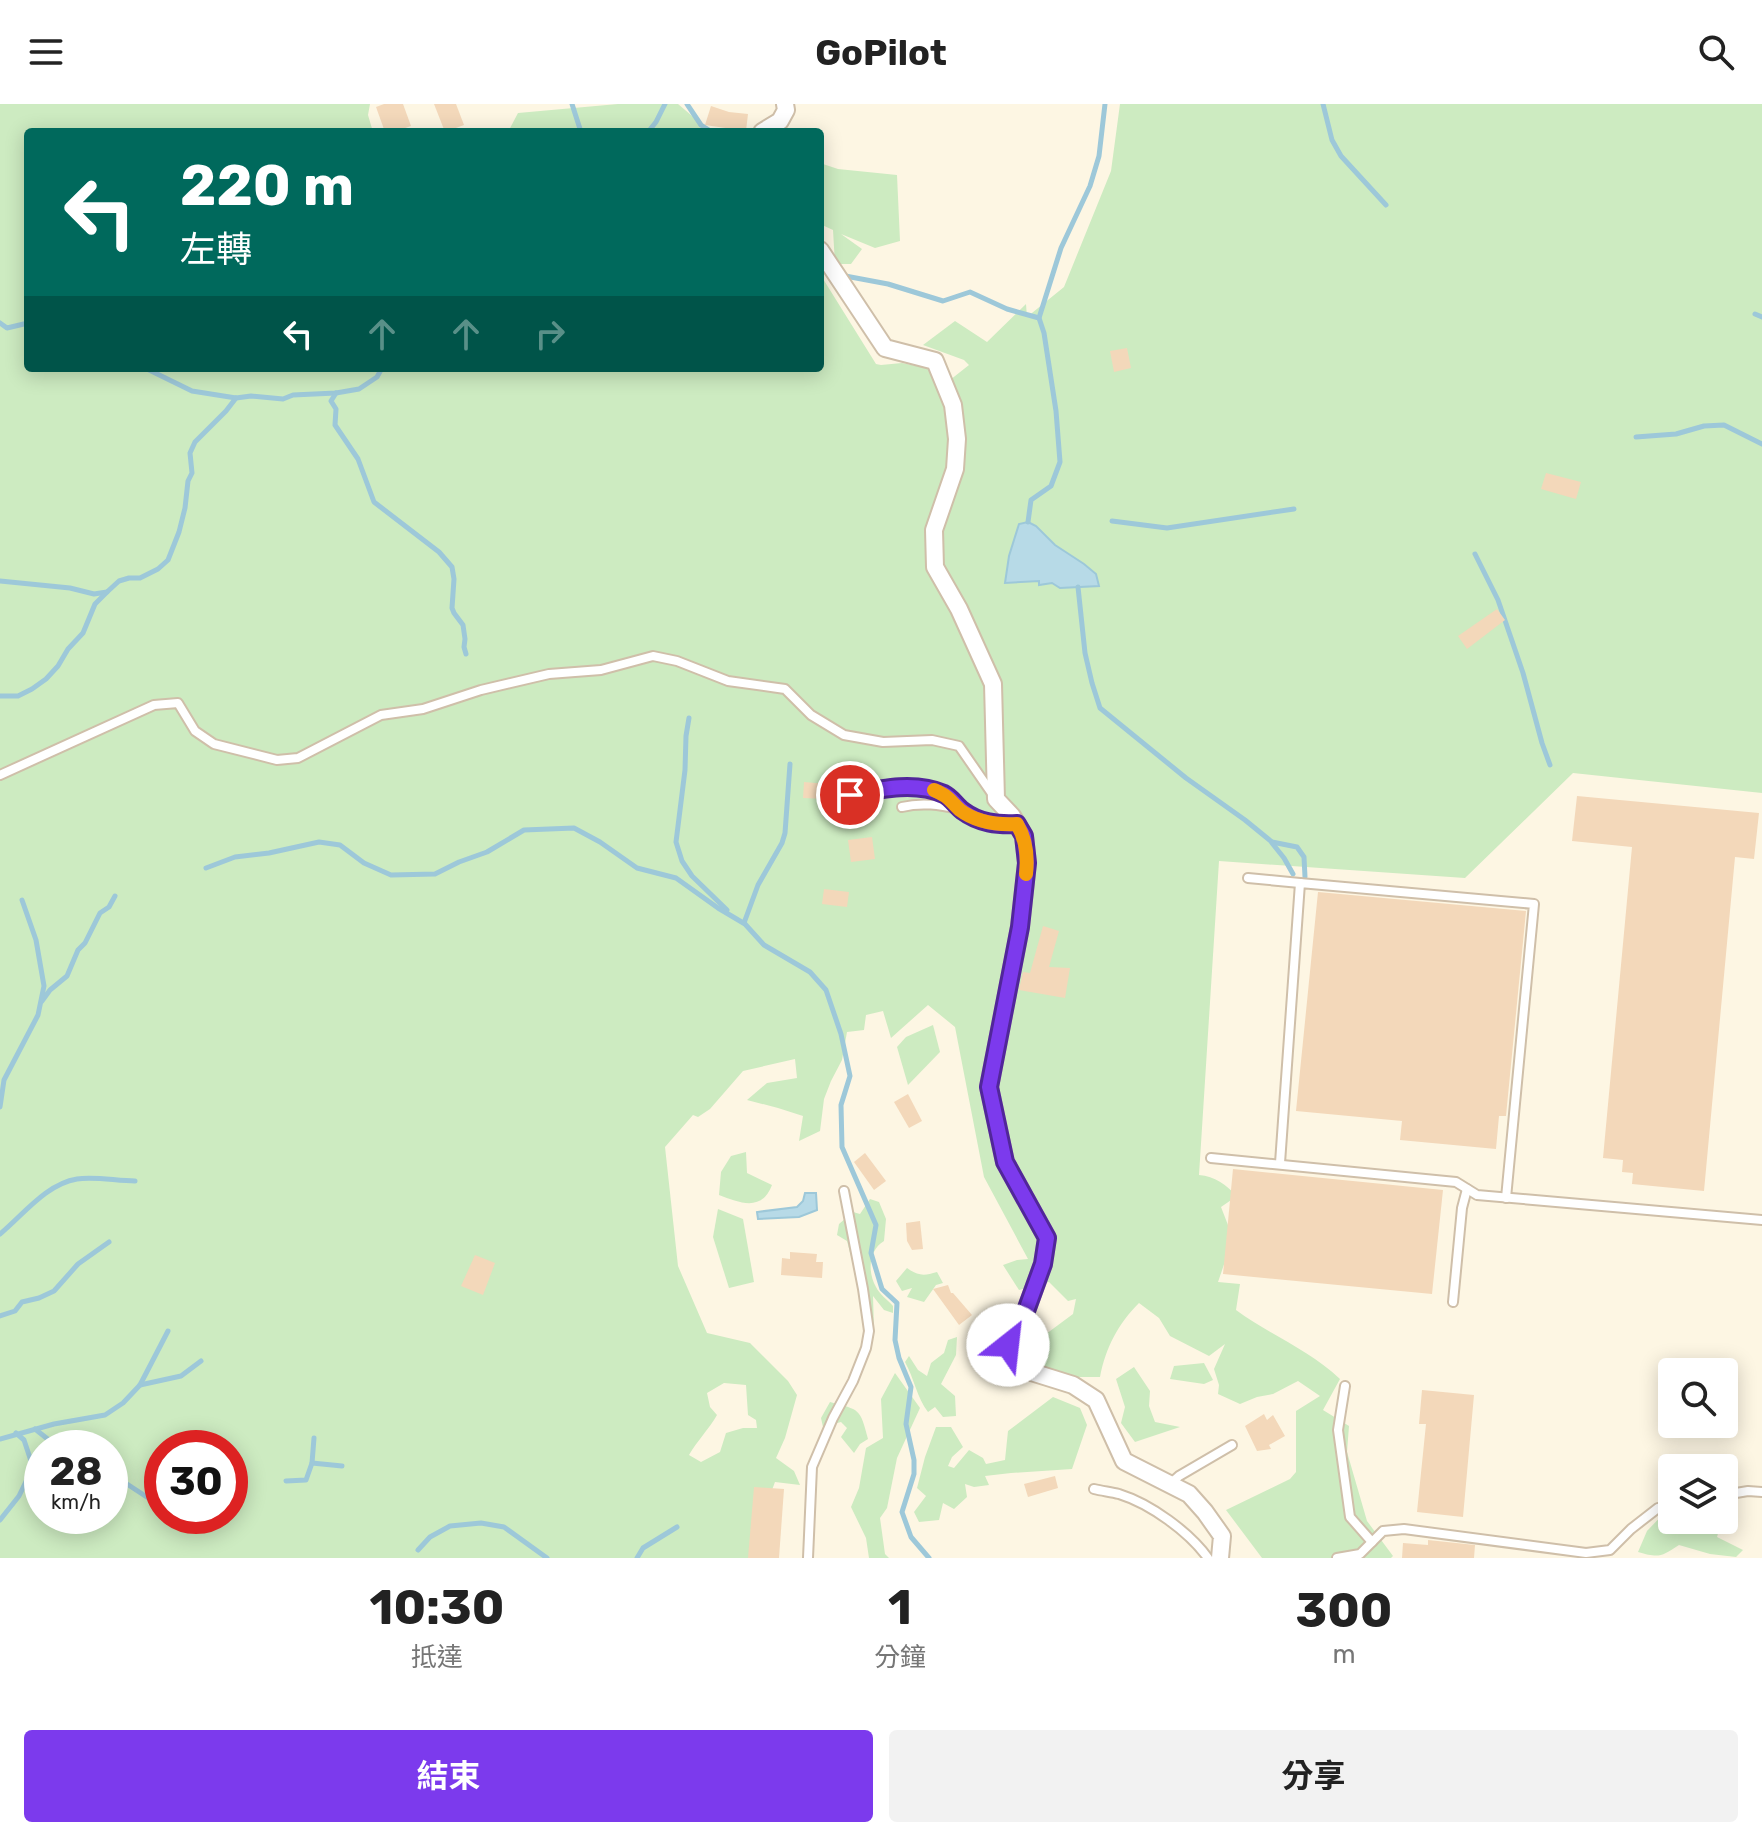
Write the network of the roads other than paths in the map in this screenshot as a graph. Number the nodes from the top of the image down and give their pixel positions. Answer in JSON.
{"nodes":[{"id":1,"x":785,"y":104,"type":"edge"},
{"id":2,"x":769,"y":128,"type":"edge"},
{"id":3,"x":824,"y":256,"type":"edge"},
{"id":4,"x":0,"y":775,"type":"edge"},
{"id":5,"x":834,"y":797,"type":"dead end"},
{"id":6,"x":996,"y":799,"type":"junction"},
{"id":7,"x":902,"y":807,"type":"dead end"},
{"id":8,"x":960,"y":810,"type":"junction"},
{"id":9,"x":1017,"y":824,"type":"junction"},
{"id":10,"x":1248,"y":878,"type":"dead end"},
{"id":11,"x":1300,"y":883,"type":"junction"},
{"id":12,"x":1211,"y":1158,"type":"dead end"},
{"id":13,"x":1280,"y":1163,"type":"junction"},
{"id":14,"x":1467,"y":1189,"type":"junction"},
{"id":15,"x":844,"y":1191,"type":"dead end"},
{"id":16,"x":1506,"y":1198,"type":"junction"},
{"id":17,"x":1762,"y":1220,"type":"edge"},
{"id":18,"x":1453,"y":1302,"type":"dead end"},
{"id":19,"x":1345,"y":1386,"type":"dead end"},
{"id":20,"x":1232,"y":1445,"type":"dead end"},
{"id":21,"x":1170,"y":1484,"type":"junction"},
{"id":22,"x":1094,"y":1489,"type":"dead end"},
{"id":23,"x":1762,"y":1492,"type":"edge"},
{"id":24,"x":1738,"y":1493,"type":"edge"},
{"id":25,"x":1658,"y":1508,"type":"edge"},
{"id":26,"x":1372,"y":1542,"type":"junction"},
{"id":27,"x":808,"y":1558,"type":"edge"},
{"id":28,"x":1208,"y":1558,"type":"edge"},
{"id":29,"x":1220,"y":1558,"type":"edge"},
{"id":30,"x":1337,"y":1558,"type":"edge"}],
"edges":[{"from":1,"to":2,"type":"street"},
{"from":3,"to":6,"type":"street"},
{"from":4,"to":6,"type":"lane"},
{"from":5,"to":8,"type":"lane"},
{"from":6,"to":9,"type":"street"},
{"from":7,"to":8,"type":"lane"},
{"from":8,"to":9,"type":"lane"},
{"from":9,"to":21,"type":"street"},
{"from":10,"to":11,"type":"lane"},
{"from":11,"to":13,"type":"lane"},
{"from":11,"to":16,"type":"lane"},
{"from":12,"to":13,"type":"lane"},
{"from":13,"to":14,"type":"lane"},
{"from":14,"to":16,"type":"lane"},
{"from":14,"to":18,"type":"lane"},
{"from":15,"to":27,"type":"lane"},
{"from":16,"to":17,"type":"lane"},
{"from":19,"to":26,"type":"lane"},
{"from":20,"to":21,"type":"lane"},
{"from":21,"to":29,"type":"street"},
{"from":22,"to":28,"type":"lane"},
{"from":23,"to":24,"type":"lane"},
{"from":25,"to":26,"type":"lane"},
{"from":26,"to":30,"type":"lane"}]}
